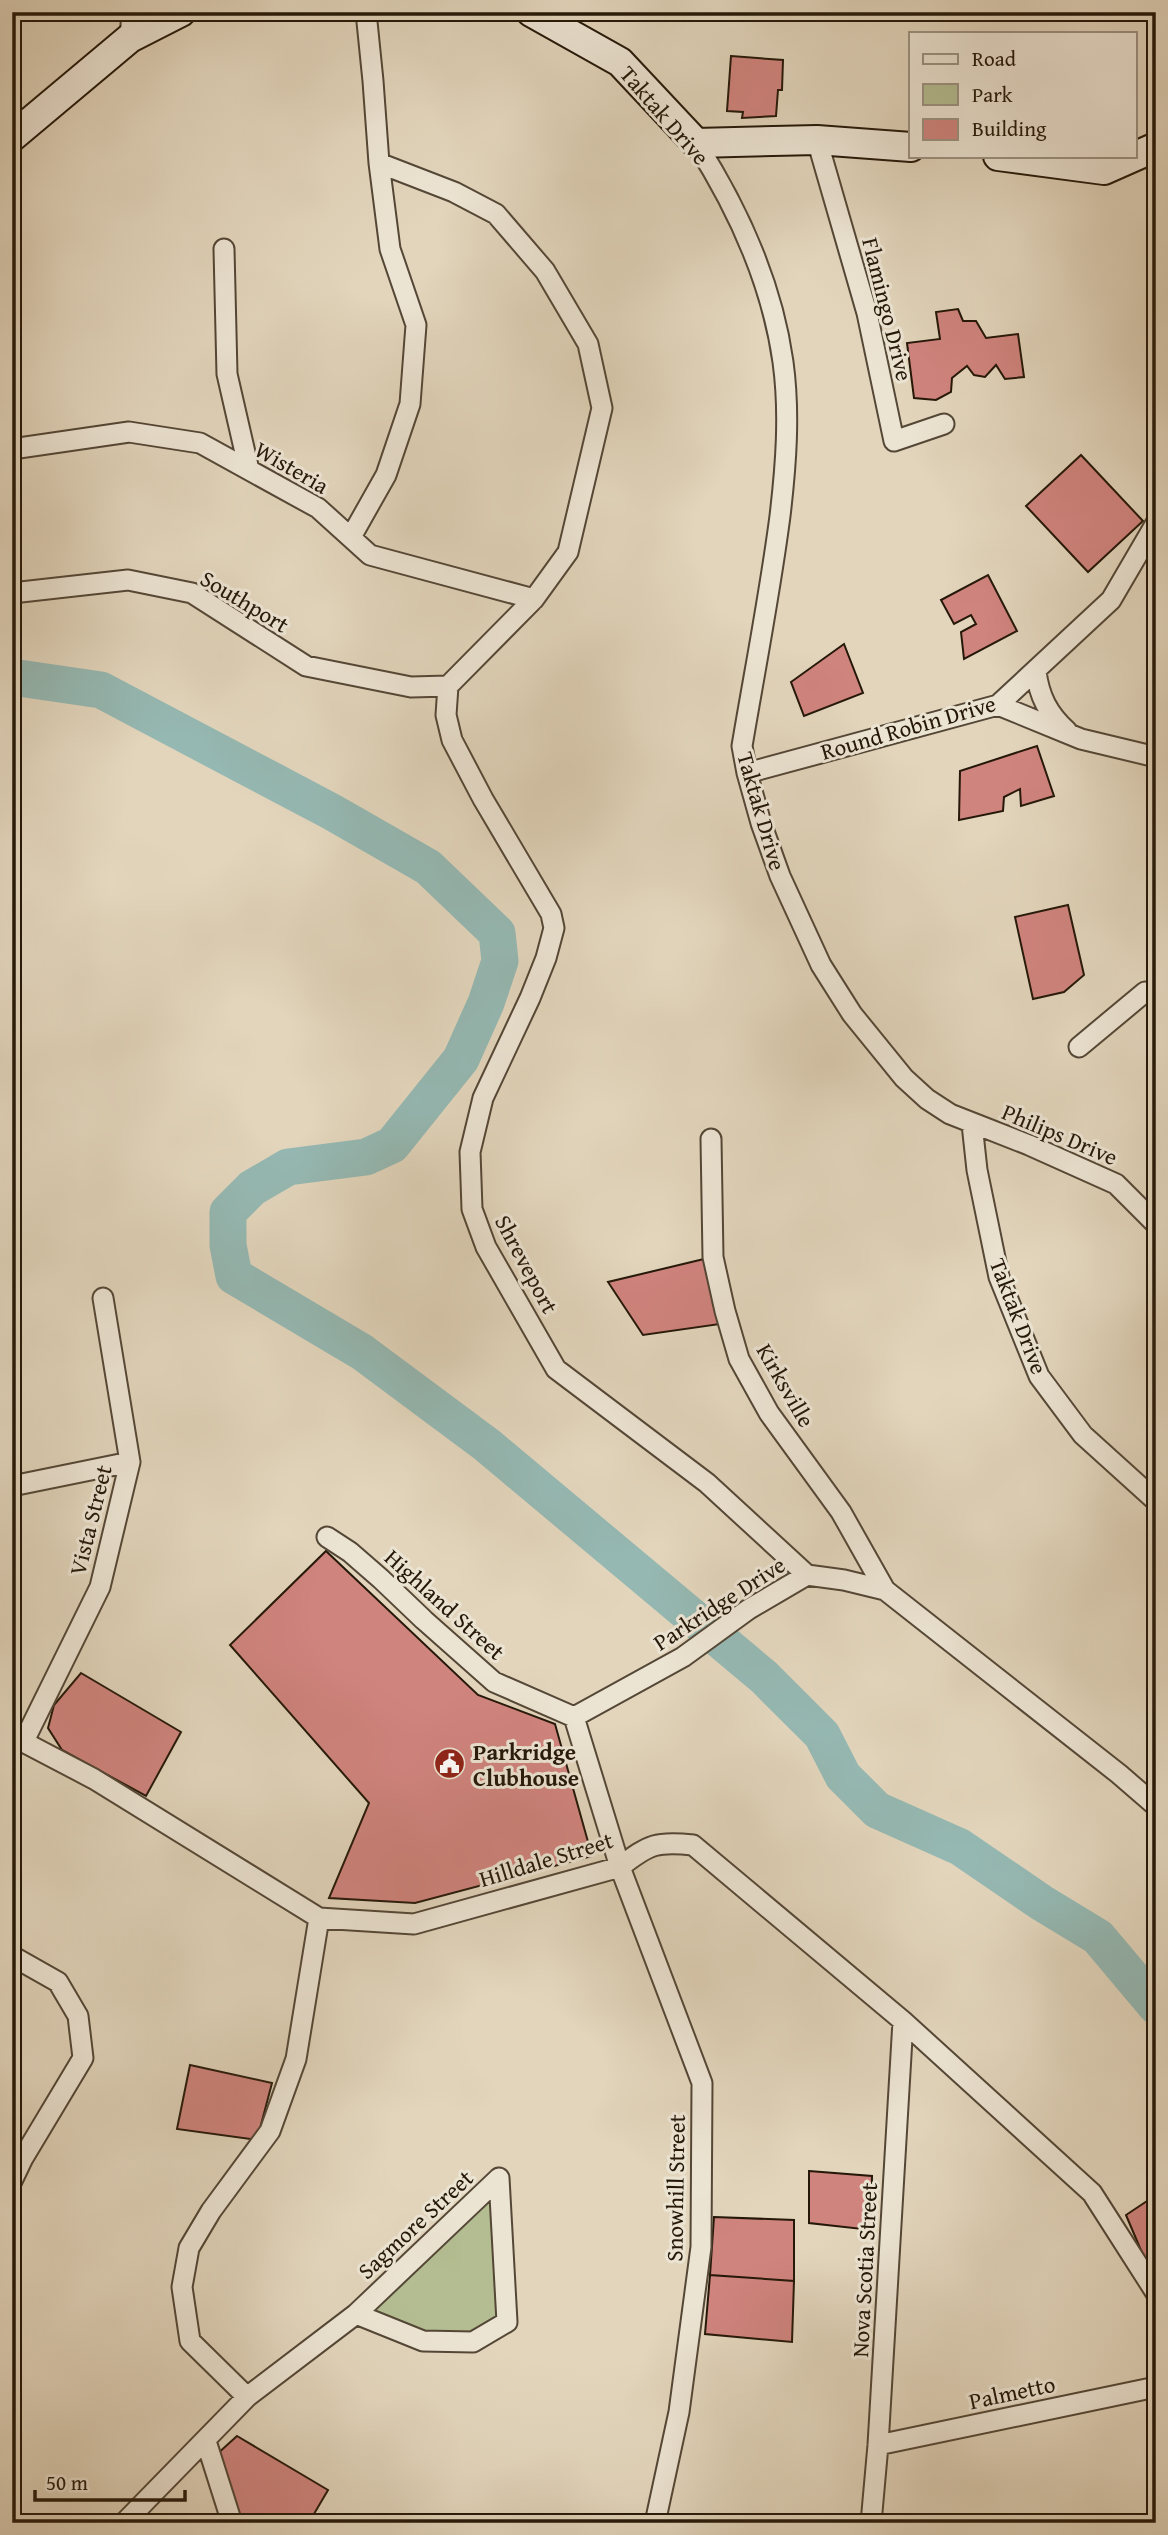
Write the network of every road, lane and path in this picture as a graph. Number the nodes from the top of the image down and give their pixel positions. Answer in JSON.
{"nodes":[{"id":1,"x":181,"y":12,"type":"edge"},
{"id":2,"x":366,"y":12,"type":"edge"},
{"id":3,"x":531,"y":12,"type":"edge"},
{"id":4,"x":131,"y":25,"type":"edge"},
{"id":5,"x":12,"y":137,"type":"edge"},
{"id":6,"x":817,"y":140,"type":"junction"},
{"id":7,"x":696,"y":143,"type":"junction"},
{"id":8,"x":909,"y":147,"type":"edge"},
{"id":9,"x":1156,"y":147,"type":"edge"},
{"id":10,"x":1136,"y":156,"type":"edge"},
{"id":11,"x":1013,"y":158,"type":"edge"},
{"id":12,"x":1131,"y":158,"type":"edge"},
{"id":13,"x":379,"y":163,"type":"junction"},
{"id":14,"x":224,"y":249,"type":"dead end"},
{"id":15,"x":944,"y":424,"type":"dead end"},
{"id":16,"x":12,"y":449,"type":"edge"},
{"id":17,"x":249,"y":470,"type":"junction"},
{"id":18,"x":1156,"y":523,"type":"edge"},
{"id":19,"x":351,"y":537,"type":"junction"},
{"id":20,"x":12,"y":593,"type":"edge"},
{"id":21,"x":534,"y":599,"type":"junction"},
{"id":22,"x":1036,"y":671,"type":"junction"},
{"id":23,"x":448,"y":686,"type":"junction"},
{"id":24,"x":998,"y":705,"type":"junction"},
{"id":25,"x":1070,"y":734,"type":"junction"},
{"id":26,"x":1156,"y":757,"type":"edge"},
{"id":27,"x":747,"y":773,"type":"junction"},
{"id":28,"x":1156,"y":995,"type":"edge"},
{"id":29,"x":1079,"y":1047,"type":"dead end"},
{"id":30,"x":972,"y":1124,"type":"junction"},
{"id":31,"x":711,"y":1139,"type":"dead end"},
{"id":32,"x":1156,"y":1224,"type":"edge"},
{"id":33,"x":103,"y":1298,"type":"dead end"},
{"id":34,"x":130,"y":1462,"type":"junction"},
{"id":35,"x":12,"y":1486,"type":"edge"},
{"id":36,"x":1156,"y":1501,"type":"edge"},
{"id":37,"x":327,"y":1537,"type":"dead end"},
{"id":38,"x":807,"y":1575,"type":"junction"},
{"id":39,"x":884,"y":1590,"type":"junction"},
{"id":40,"x":574,"y":1717,"type":"junction"},
{"id":41,"x":18,"y":1738,"type":"edge"},
{"id":42,"x":1156,"y":1806,"type":"edge"},
{"id":43,"x":620,"y":1867,"type":"junction"},
{"id":44,"x":319,"y":1918,"type":"junction"},
{"id":45,"x":12,"y":1956,"type":"edge"},
{"id":46,"x":903,"y":2021,"type":"junction"},
{"id":47,"x":18,"y":2155,"type":"edge"},
{"id":48,"x":12,"y":2181,"type":"edge"},
{"id":49,"x":1156,"y":2293,"type":"edge"},
{"id":50,"x":356,"y":2314,"type":"junction"},
{"id":51,"x":1156,"y":2387,"type":"edge"},
{"id":52,"x":247,"y":2397,"type":"junction"},
{"id":53,"x":206,"y":2441,"type":"junction"},
{"id":54,"x":878,"y":2445,"type":"junction"},
{"id":55,"x":124,"y":2523,"type":"edge"},
{"id":56,"x":232,"y":2523,"type":"edge"},
{"id":57,"x":655,"y":2523,"type":"edge"},
{"id":58,"x":871,"y":2523,"type":"edge"}],
"edges":[{"from":1,"to":4,"type":"street"},
{"from":2,"to":13,"type":"street"},
{"from":3,"to":7,"type":"street","name":"Taktak Drive"},
{"from":4,"to":5,"type":"street"},
{"from":6,"to":7,"type":"street"},
{"from":6,"to":8,"type":"street"},
{"from":6,"to":15,"type":"street","name":"Flamingo Drive"},
{"from":7,"to":27,"type":"street","name":"Taktak Drive"},
{"from":9,"to":10,"type":"street"},
{"from":11,"to":12,"type":"street"},
{"from":13,"to":19,"type":"street"},
{"from":13,"to":21,"type":"street"},
{"from":14,"to":17,"type":"street"},
{"from":16,"to":17,"type":"street","name":"Wisteria"},
{"from":17,"to":19,"type":"street","name":"Wisteria"},
{"from":18,"to":22,"type":"street","name":"Round Robin Drive"},
{"from":19,"to":21,"type":"street","name":"Wisteria"},
{"from":20,"to":23,"type":"street","name":"Southport"},
{"from":21,"to":23,"type":"street"},
{"from":22,"to":24,"type":"street","name":"Round Robin Drive"},
{"from":22,"to":25,"type":"street"},
{"from":23,"to":38,"type":"street","name":"Shreveport"},
{"from":24,"to":25,"type":"street"},
{"from":24,"to":27,"type":"street","name":"Round Robin Drive"},
{"from":25,"to":26,"type":"street"},
{"from":27,"to":30,"type":"street","name":"Taktak Drive"},
{"from":28,"to":29,"type":"street"},
{"from":30,"to":32,"type":"street","name":"Philips Drive"},
{"from":30,"to":36,"type":"street","name":"Taktak Drive"},
{"from":31,"to":39,"type":"street","name":"Kirksville"},
{"from":33,"to":34,"type":"street","name":"Vista Street"},
{"from":34,"to":35,"type":"street"},
{"from":34,"to":41,"type":"street","name":"Vista Street"},
{"from":37,"to":40,"type":"street","name":"Highland Street"},
{"from":38,"to":39,"type":"street","name":"Parkridge Drive"},
{"from":38,"to":40,"type":"street","name":"Parkridge Drive"},
{"from":39,"to":42,"type":"street","name":"Parkridge Drive"},
{"from":40,"to":43,"type":"street"},
{"from":41,"to":44,"type":"street","name":"Hilldale Street"},
{"from":43,"to":44,"type":"street","name":"Hilldale Street"},
{"from":43,"to":46,"type":"street","name":"Hilldale Street"},
{"from":43,"to":57,"type":"street","name":"Snowhill Street"},
{"from":44,"to":52,"type":"street"},
{"from":45,"to":47,"type":"street"},
{"from":46,"to":49,"type":"street","name":"Hilldale Street"},
{"from":46,"to":54,"type":"street","name":"Nova Scotia Street"},
{"from":47,"to":48,"type":"street"},
{"from":50,"to":50,"type":"street","name":"Sagmore Street"},
{"from":50,"to":52,"type":"street","name":"Sagmore Street"},
{"from":51,"to":54,"type":"street","name":"Palmetto"},
{"from":52,"to":53,"type":"street","name":"Sagmore Street"},
{"from":53,"to":55,"type":"street","name":"Sagmore Street"},
{"from":53,"to":56,"type":"street"},
{"from":54,"to":58,"type":"street","name":"Nova Scotia Street"}]}
